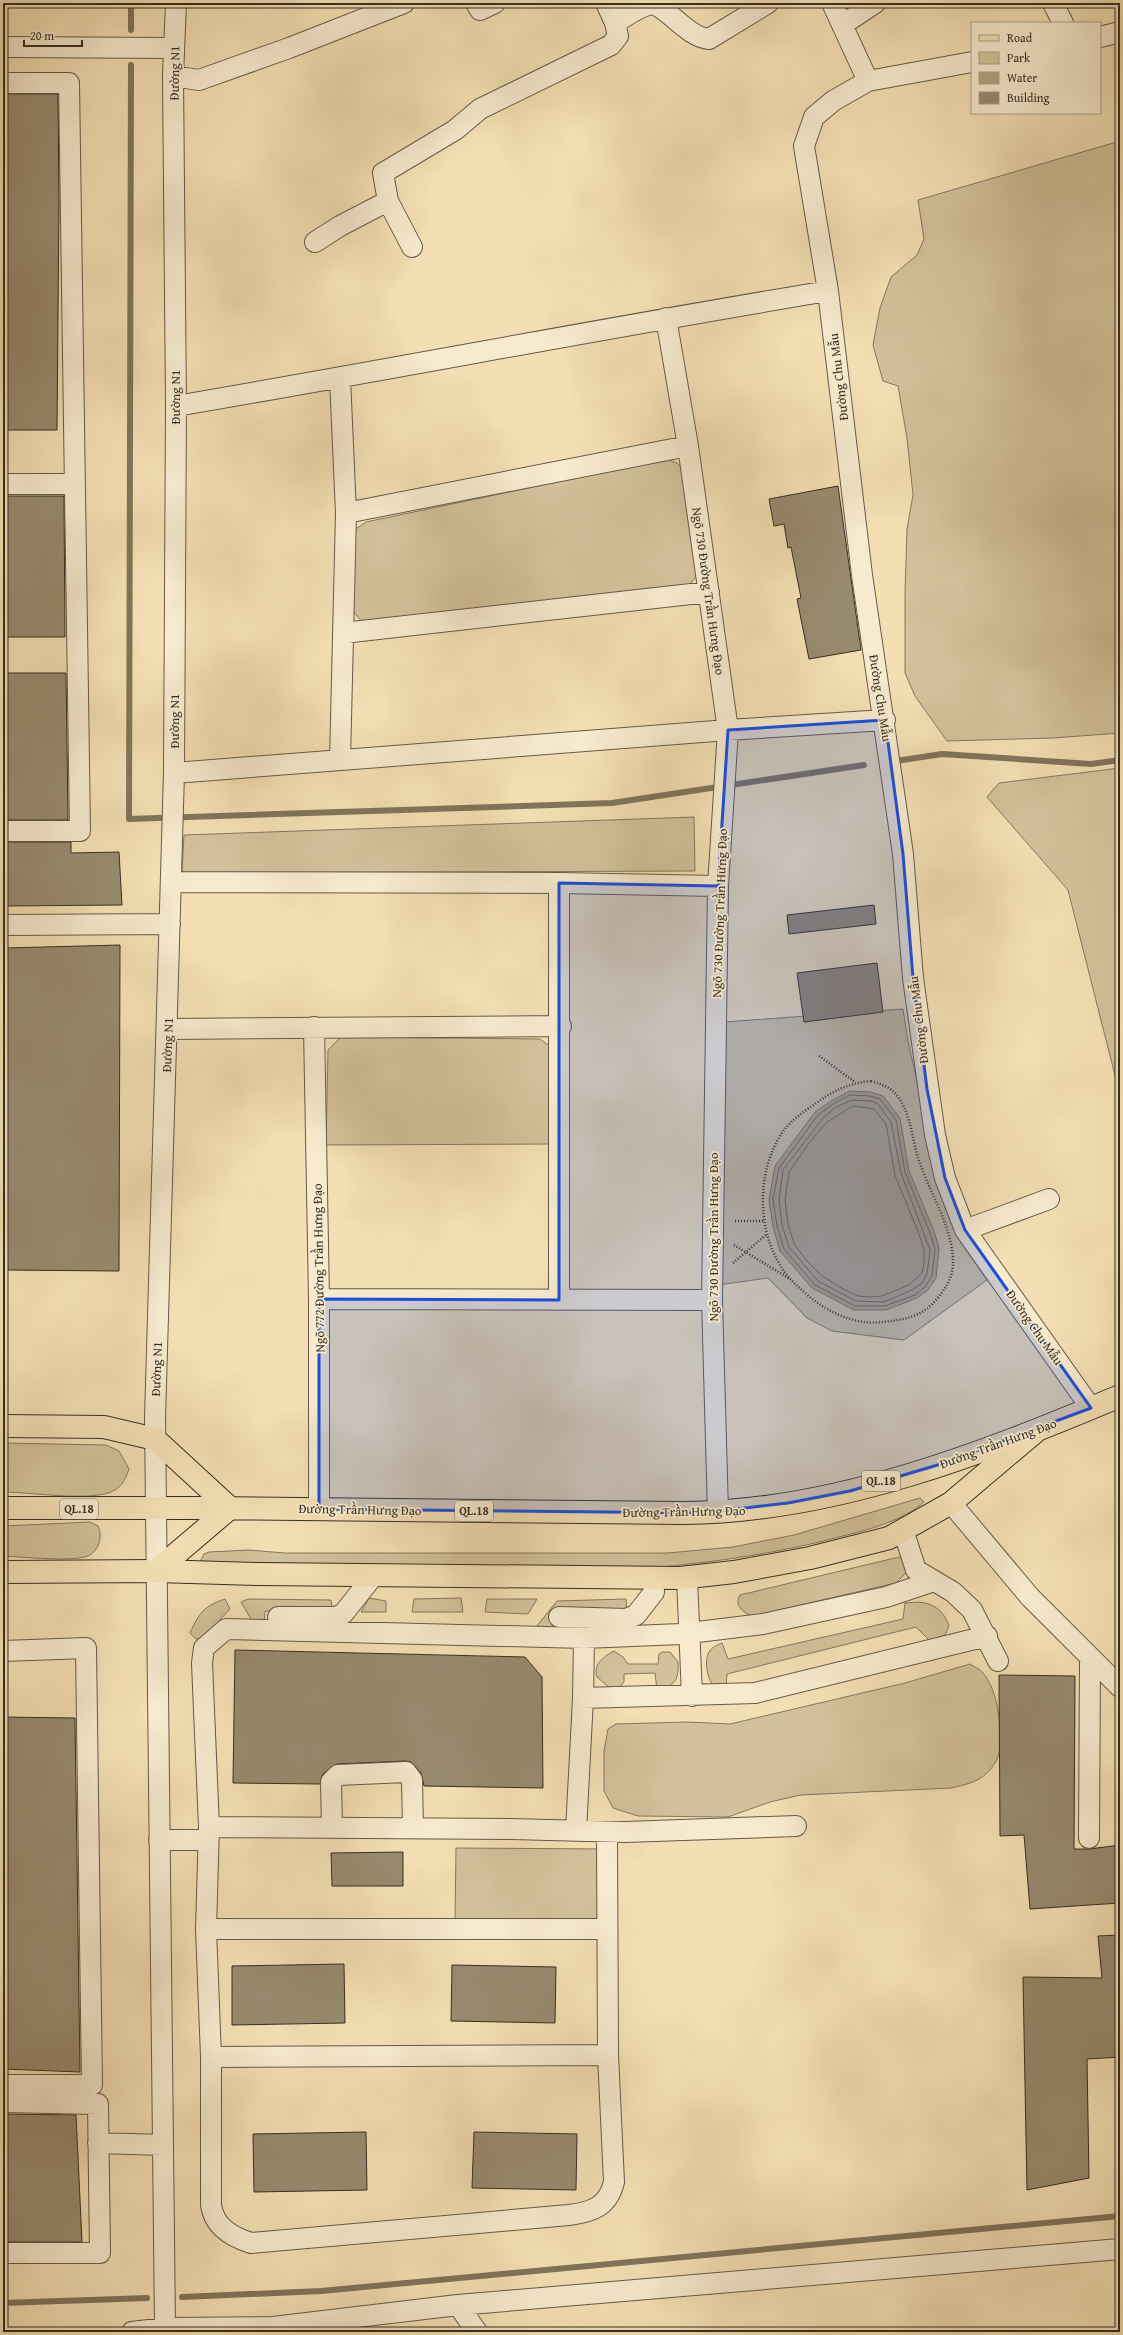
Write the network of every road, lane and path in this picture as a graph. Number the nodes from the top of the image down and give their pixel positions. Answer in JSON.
{"nodes":[{"id":1,"x":176,"y":3,"type":"edge"},
{"id":2,"x":404,"y":3,"type":"edge"},
{"id":3,"x":476,"y":3,"type":"edge"},
{"id":4,"x":495,"y":3,"type":"edge"},
{"id":5,"x":606,"y":3,"type":"edge"},
{"id":6,"x":768,"y":3,"type":"edge"},
{"id":7,"x":832,"y":3,"type":"edge"},
{"id":8,"x":875,"y":3,"type":"edge"},
{"id":9,"x":1053,"y":3,"type":"edge"},
{"id":10,"x":1062,"y":22,"type":"edge"},
{"id":11,"x":615,"y":23,"type":"junction"},
{"id":12,"x":842,"y":25,"type":"junction"},
{"id":13,"x":1120,"y":32,"type":"edge"},
{"id":14,"x":1101,"y":38,"type":"edge"},
{"id":15,"x":3,"y":47,"type":"edge"},
{"id":16,"x":174,"y":48,"type":"junction"},
{"id":17,"x":971,"y":62,"type":"edge"},
{"id":18,"x":173,"y":76,"type":"junction"},
{"id":19,"x":868,"y":81,"type":"junction"},
{"id":20,"x":3,"y":83,"type":"edge"},
{"id":21,"x":388,"y":201,"type":"junction"},
{"id":22,"x":315,"y":242,"type":"dead end"},
{"id":23,"x":412,"y":247,"type":"dead end"},
{"id":24,"x":828,"y":292,"type":"junction"},
{"id":25,"x":666,"y":318,"type":"junction"},
{"id":26,"x":340,"y":378,"type":"junction"},
{"id":27,"x":176,"y":406,"type":"junction"},
{"id":28,"x":688,"y":446,"type":"junction"},
{"id":29,"x":3,"y":484,"type":"edge"},
{"id":30,"x":75,"y":484,"type":"junction"},
{"id":31,"x":346,"y":513,"type":"junction"},
{"id":32,"x":709,"y":592,"type":"junction"},
{"id":33,"x":343,"y":633,"type":"junction"},
{"id":34,"x":885,"y":720,"type":"junction"},
{"id":35,"x":727,"y":739,"type":"junction"},
{"id":36,"x":340,"y":760,"type":"junction"},
{"id":37,"x":174,"y":773,"type":"junction"},
{"id":38,"x":3,"y":831,"type":"edge"},
{"id":39,"x":171,"y":882,"type":"junction"},
{"id":40,"x":560,"y":883,"type":"junction"},
{"id":41,"x":718,"y":886,"type":"junction"},
{"id":42,"x":170,"y":924,"type":"junction"},
{"id":43,"x":3,"y":925,"type":"edge"},
{"id":44,"x":561,"y":1026,"type":"junction"},
{"id":45,"x":314,"y":1027,"type":"junction"},
{"id":46,"x":167,"y":1029,"type":"junction"},
{"id":47,"x":819,"y":1056,"type":"dead end"},
{"id":48,"x":855,"y":1082,"type":"junction"},
{"id":49,"x":1049,"y":1199,"type":"dead end"},
{"id":50,"x":764,"y":1221,"type":"junction"},
{"id":51,"x":736,"y":1222,"type":"dead end"},
{"id":52,"x":965,"y":1230,"type":"junction"},
{"id":53,"x":768,"y":1234,"type":"junction"},
{"id":54,"x":734,"y":1245,"type":"dead end"},
{"id":55,"x":746,"y":1252,"type":"junction"},
{"id":56,"x":733,"y":1263,"type":"dead end"},
{"id":57,"x":792,"y":1281,"type":"junction"},
{"id":58,"x":319,"y":1299,"type":"junction"},
{"id":59,"x":559,"y":1300,"type":"junction"},
{"id":60,"x":712,"y":1300,"type":"junction"},
{"id":61,"x":1120,"y":1396,"type":"edge"},
{"id":62,"x":1091,"y":1408,"type":"junction"},
{"id":63,"x":3,"y":1426,"type":"edge"},
{"id":64,"x":1039,"y":1429,"type":"junction"},
{"id":65,"x":155,"y":1439,"type":"junction"},
{"id":66,"x":951,"y":1503,"type":"junction"},
{"id":67,"x":3,"y":1508,"type":"edge"},
{"id":68,"x":230,"y":1508,"type":"junction"},
{"id":69,"x":155,"y":1509,"type":"junction"},
{"id":70,"x":319,"y":1509,"type":"junction"},
{"id":71,"x":718,"y":1512,"type":"junction"},
{"id":72,"x":903,"y":1530,"type":"junction"},
{"id":73,"x":156,"y":1571,"type":"junction"},
{"id":74,"x":3,"y":1572,"type":"edge"},
{"id":75,"x":374,"y":1575,"type":"junction"},
{"id":76,"x":653,"y":1577,"type":"junction"},
{"id":77,"x":687,"y":1578,"type":"junction"},
{"id":78,"x":934,"y":1580,"type":"junction"},
{"id":79,"x":267,"y":1617,"type":"dead end"},
{"id":80,"x":559,"y":1617,"type":"dead end"},
{"id":81,"x":690,"y":1633,"type":"junction"},
{"id":82,"x":987,"y":1636,"type":"junction"},
{"id":83,"x":584,"y":1638,"type":"junction"},
{"id":84,"x":3,"y":1651,"type":"edge"},
{"id":85,"x":1090,"y":1659,"type":"junction"},
{"id":86,"x":998,"y":1661,"type":"dead end"},
{"id":87,"x":1120,"y":1687,"type":"edge"},
{"id":88,"x":692,"y":1696,"type":"junction"},
{"id":89,"x":583,"y":1698,"type":"junction"},
{"id":90,"x":796,"y":1826,"type":"dead end"},
{"id":91,"x":332,"y":1828,"type":"junction"},
{"id":92,"x":412,"y":1828,"type":"junction"},
{"id":93,"x":576,"y":1831,"type":"junction"},
{"id":94,"x":607,"y":1832,"type":"junction"},
{"id":95,"x":208,"y":1834,"type":"junction"},
{"id":96,"x":1089,"y":1838,"type":"dead end"},
{"id":97,"x":159,"y":1840,"type":"junction"},
{"id":98,"x":206,"y":1929,"type":"junction"},
{"id":99,"x":606,"y":1929,"type":"junction"},
{"id":100,"x":608,"y":2055,"type":"junction"},
{"id":101,"x":211,"y":2057,"type":"junction"},
{"id":102,"x":3,"y":2085,"type":"edge"},
{"id":103,"x":3,"y":2102,"type":"edge"},
{"id":104,"x":98,"y":2143,"type":"junction"},
{"id":105,"x":163,"y":2145,"type":"junction"},
{"id":106,"x":1120,"y":2249,"type":"edge"},
{"id":107,"x":3,"y":2253,"type":"edge"},
{"id":108,"x":458,"y":2305,"type":"junction"},
{"id":109,"x":165,"y":2328,"type":"junction"},
{"id":110,"x":275,"y":2329,"type":"edge"},
{"id":111,"x":132,"y":2332,"type":"edge"},
{"id":112,"x":477,"y":2332,"type":"edge"}],
"edges":[{"from":1,"to":16,"type":"street","name":"Đường N1"},
{"from":2,"to":18,"type":"street"},
{"from":3,"to":4,"type":"street"},
{"from":5,"to":11,"type":"street"},
{"from":6,"to":11,"type":"street"},
{"from":7,"to":12,"type":"street"},
{"from":8,"to":12,"type":"street"},
{"from":9,"to":10,"type":"street"},
{"from":11,"to":21,"type":"street"},
{"from":12,"to":19,"type":"street"},
{"from":13,"to":14,"type":"street"},
{"from":15,"to":16,"type":"street"},
{"from":16,"to":18,"type":"street","name":"Đường N1"},
{"from":17,"to":19,"type":"street","name":"Đường Chu Mẫu"},
{"from":18,"to":27,"type":"street","name":"Đường N1"},
{"from":19,"to":24,"type":"street","name":"Đường Chu Mẫu"},
{"from":20,"to":30,"type":"street"},
{"from":21,"to":22,"type":"street"},
{"from":21,"to":23,"type":"street"},
{"from":24,"to":25,"type":"street"},
{"from":24,"to":34,"type":"street","name":"Đường Chu Mẫu"},
{"from":25,"to":26,"type":"street"},
{"from":25,"to":28,"type":"street","name":"Ngõ 730 Đường Trần Hưng Đạo"},
{"from":26,"to":27,"type":"street"},
{"from":26,"to":31,"type":"street"},
{"from":27,"to":37,"type":"street","name":"Đường N1"},
{"from":28,"to":31,"type":"street"},
{"from":28,"to":32,"type":"street","name":"Ngõ 730 Đường Trần Hưng Đạo"},
{"from":29,"to":30,"type":"street"},
{"from":30,"to":38,"type":"street"},
{"from":31,"to":33,"type":"street"},
{"from":32,"to":33,"type":"street"},
{"from":32,"to":35,"type":"street","name":"Ngõ 730 Đường Trần Hưng Đạo"},
{"from":33,"to":36,"type":"street"},
{"from":34,"to":35,"type":"street"},
{"from":34,"to":52,"type":"street","name":"Đường Chu Mẫu"},
{"from":35,"to":36,"type":"street"},
{"from":35,"to":41,"type":"street","name":"Ngõ 730 Đường Trần Hưng Đạo"},
{"from":36,"to":37,"type":"street"},
{"from":37,"to":39,"type":"street","name":"Đường N1"},
{"from":39,"to":40,"type":"street"},
{"from":39,"to":42,"type":"street","name":"Đường N1"},
{"from":40,"to":41,"type":"street"},
{"from":40,"to":44,"type":"street"},
{"from":41,"to":60,"type":"street","name":"Ngõ 730 Đường Trần Hưng Đạo"},
{"from":42,"to":43,"type":"street"},
{"from":42,"to":46,"type":"street","name":"Đường N1"},
{"from":44,"to":45,"type":"street"},
{"from":44,"to":59,"type":"street"},
{"from":45,"to":46,"type":"street"},
{"from":45,"to":58,"type":"street","name":"Ngõ 772 Đường Trần Hưng Đạo"},
{"from":46,"to":65,"type":"street","name":"Đường N1"},
{"from":47,"to":48,"type":"path"},
{"from":48,"to":50,"type":"path"},
{"from":48,"to":57,"type":"path"},
{"from":49,"to":52,"type":"street"},
{"from":50,"to":51,"type":"path"},
{"from":50,"to":53,"type":"path"},
{"from":52,"to":62,"type":"street","name":"Đường Chu Mẫu"},
{"from":53,"to":55,"type":"path"},
{"from":53,"to":57,"type":"path"},
{"from":54,"to":55,"type":"path"},
{"from":55,"to":56,"type":"path"},
{"from":55,"to":57,"type":"path"},
{"from":58,"to":59,"type":"street"},
{"from":58,"to":70,"type":"street","name":"Ngõ 772 Đường Trần Hưng Đạo"},
{"from":59,"to":60,"type":"street"},
{"from":60,"to":71,"type":"street","name":"Ngõ 730 Đường Trần Hưng Đạo"},
{"from":61,"to":62,"type":"main road","name":"Đường Trần Hưng Đạo","number":"QL.18"},
{"from":62,"to":64,"type":"main road","name":"Đường Trần Hưng Đạo","number":"QL.18"},
{"from":63,"to":65,"type":"main road"},
{"from":64,"to":66,"type":"main road"},
{"from":64,"to":71,"type":"main road","name":"Đường Trần Hưng Đạo","number":"QL.18"},
{"from":65,"to":68,"type":"main road"},
{"from":65,"to":69,"type":"street","name":"Đường N1"},
{"from":66,"to":72,"type":"main road"},
{"from":66,"to":85,"type":"street"},
{"from":67,"to":69,"type":"main road","name":"Đường Trần Hưng Đạo","number":"QL.18"},
{"from":68,"to":69,"type":"main road","name":"Đường Trần Hưng Đạo","number":"QL.18"},
{"from":68,"to":70,"type":"main road","name":"Đường Trần Hưng Đạo","number":"QL.18"},
{"from":68,"to":73,"type":"main road"},
{"from":69,"to":73,"type":"street","name":"Đường N1"},
{"from":70,"to":71,"type":"main road","name":"Đường Trần Hưng Đạo","number":"QL.18"},
{"from":72,"to":77,"type":"main road"},
{"from":72,"to":78,"type":"street"},
{"from":73,"to":74,"type":"main road"},
{"from":73,"to":75,"type":"main road"},
{"from":73,"to":97,"type":"street","name":"Đường N1"},
{"from":75,"to":76,"type":"main road"},
{"from":75,"to":79,"type":"street"},
{"from":76,"to":77,"type":"main road"},
{"from":76,"to":80,"type":"street"},
{"from":77,"to":81,"type":"street"},
{"from":78,"to":81,"type":"street"},
{"from":78,"to":82,"type":"street"},
{"from":81,"to":83,"type":"street"},
{"from":81,"to":88,"type":"street"},
{"from":82,"to":86,"type":"street"},
{"from":82,"to":88,"type":"street"},
{"from":83,"to":89,"type":"street"},
{"from":83,"to":95,"type":"street"},
{"from":84,"to":102,"type":"street"},
{"from":85,"to":87,"type":"street"},
{"from":85,"to":96,"type":"street"},
{"from":88,"to":89,"type":"street"},
{"from":89,"to":93,"type":"street"},
{"from":90,"to":94,"type":"street"},
{"from":91,"to":92,"type":"street"},
{"from":91,"to":92,"type":"street"},
{"from":91,"to":95,"type":"street"},
{"from":92,"to":93,"type":"street"},
{"from":93,"to":94,"type":"street"},
{"from":94,"to":99,"type":"street"},
{"from":95,"to":97,"type":"street"},
{"from":95,"to":98,"type":"street"},
{"from":97,"to":105,"type":"street","name":"Đường N1"},
{"from":98,"to":99,"type":"street"},
{"from":98,"to":101,"type":"street"},
{"from":99,"to":100,"type":"street"},
{"from":100,"to":101,"type":"street"},
{"from":100,"to":101,"type":"street"},
{"from":103,"to":104,"type":"street"},
{"from":104,"to":105,"type":"street"},
{"from":104,"to":107,"type":"street"},
{"from":105,"to":109,"type":"street","name":"Đường N1"},
{"from":106,"to":108,"type":"street"},
{"from":108,"to":110,"type":"street"},
{"from":108,"to":112,"type":"street"},
{"from":109,"to":110,"type":"street"},
{"from":109,"to":111,"type":"street"}]}
